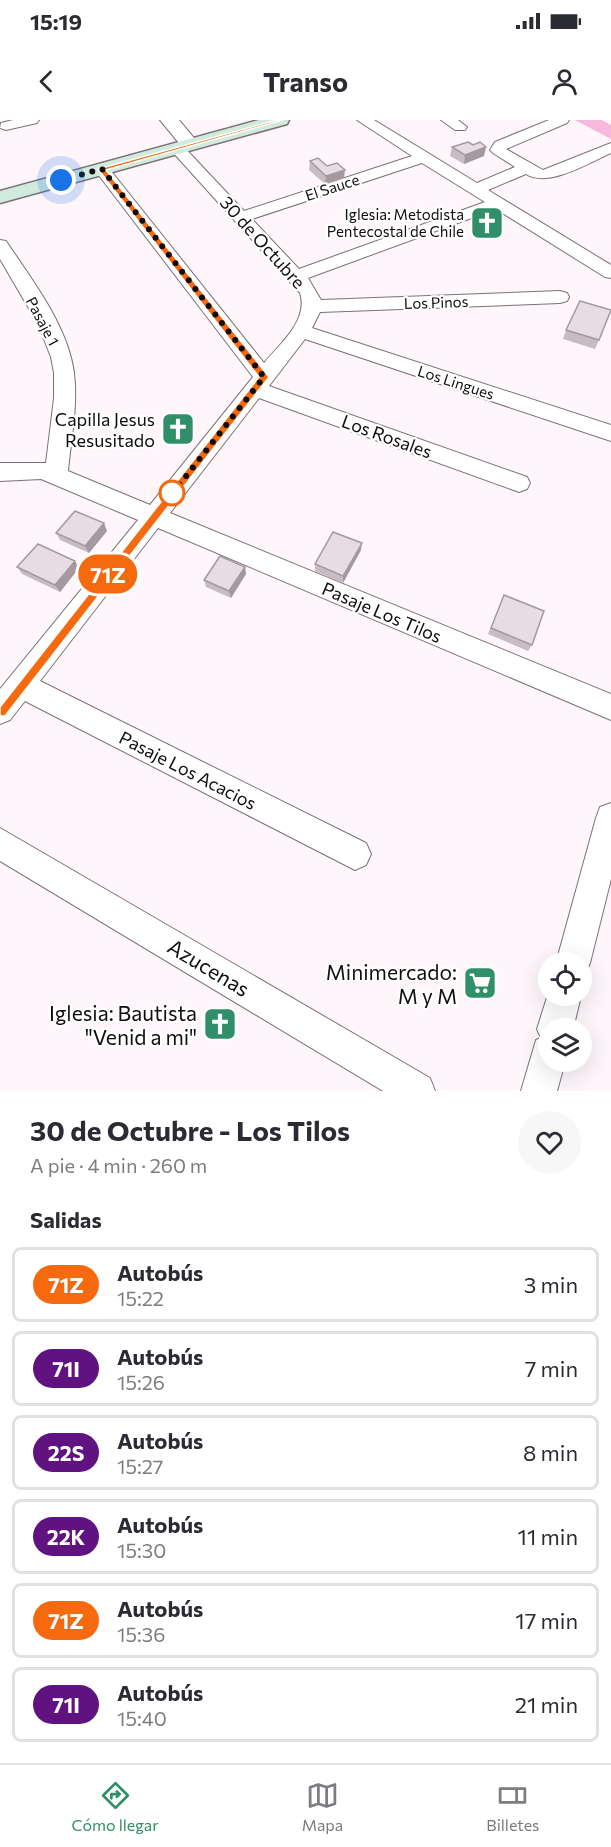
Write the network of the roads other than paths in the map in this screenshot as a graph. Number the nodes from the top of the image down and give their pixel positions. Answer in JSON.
{"nodes":[{"id":1,"x":32,"y":120,"type":"edge"},
{"id":2,"x":169,"y":120,"type":"edge"},
{"id":3,"x":280,"y":120,"type":"edge"},
{"id":4,"x":364,"y":120,"type":"edge"},
{"id":5,"x":562,"y":120,"type":"edge"},
{"id":6,"x":6,"y":126,"type":"dead end"},
{"id":7,"x":184,"y":146,"type":"junction"},
{"id":8,"x":611,"y":148,"type":"edge"},
{"id":9,"x":424,"y":157,"type":"junction"},
{"id":10,"x":527,"y":168,"type":"junction"},
{"id":11,"x":102,"y":169,"type":"junction"},
{"id":12,"x":476,"y":189,"type":"junction"},
{"id":13,"x":0,"y":197,"type":"edge"},
{"id":14,"x":498,"y":203,"type":"junction"},
{"id":15,"x":241,"y":217,"type":"junction"},
{"id":16,"x":0,"y":245,"type":"edge"},
{"id":17,"x":611,"y":273,"type":"edge"},
{"id":18,"x":296,"y":276,"type":"junction"},
{"id":19,"x":560,"y":297,"type":"dead end"},
{"id":20,"x":313,"y":306,"type":"junction"},
{"id":21,"x":301,"y":331,"type":"junction"},
{"id":22,"x":260,"y":383,"type":"junction"},
{"id":23,"x":611,"y":433,"type":"edge"},
{"id":24,"x":1,"y":476,"type":"edge"},
{"id":25,"x":56,"y":476,"type":"junction"},
{"id":26,"x":519,"y":483,"type":"dead end"},
{"id":27,"x":153,"y":517,"type":"junction"},
{"id":28,"x":21,"y":685,"type":"junction"},
{"id":29,"x":611,"y":707,"type":"edge"},
{"id":30,"x":0,"y":711,"type":"edge"},
{"id":31,"x":611,"y":818,"type":"edge"},
{"id":32,"x":0,"y":843,"type":"edge"},
{"id":33,"x":355,"y":854,"type":"dead end"},
{"id":34,"x":576,"y":952,"type":"edge"},
{"id":35,"x":544,"y":1072,"type":"edge"},
{"id":36,"x":417,"y":1091,"type":"edge"},
{"id":37,"x":539,"y":1091,"type":"edge"}],
"edges":[{"from":1,"to":6,"type":"street"},
{"from":2,"to":7,"type":"street"},
{"from":3,"to":7,"type":"main road"},
{"from":4,"to":9,"type":"street"},
{"from":5,"to":10,"type":"street"},
{"from":7,"to":11,"type":"main road"},
{"from":7,"to":15,"type":"street","name":"30 de Octubre"},
{"from":8,"to":10,"type":"street"},
{"from":9,"to":12,"type":"street"},
{"from":9,"to":15,"type":"street","name":"El Sauce"},
{"from":10,"to":12,"type":"street"},
{"from":11,"to":13,"type":"main road"},
{"from":11,"to":22,"type":"street"},
{"from":12,"to":14,"type":"street"},
{"from":14,"to":17,"type":"street"},
{"from":14,"to":18,"type":"street"},
{"from":15,"to":18,"type":"street","name":"30 de Octubre"},
{"from":16,"to":25,"type":"street","name":"Pasaje 1"},
{"from":18,"to":20,"type":"street","name":"30 de Octubre"},
{"from":19,"to":20,"type":"street","name":"Los Pinos"},
{"from":20,"to":21,"type":"street","name":"30 de Octubre"},
{"from":21,"to":22,"type":"street","name":"30 de Octubre"},
{"from":21,"to":23,"type":"street","name":"Los Lingues"},
{"from":22,"to":26,"type":"street","name":"Los Rosales"},
{"from":22,"to":27,"type":"street","name":"30 de Octubre"},
{"from":24,"to":25,"type":"street"},
{"from":25,"to":27,"type":"street"},
{"from":27,"to":28,"type":"street","name":"30 de Octubre"},
{"from":27,"to":29,"type":"street","name":"Pasaje Los Tilos"},
{"from":28,"to":30,"type":"street","name":"30 de Octubre"},
{"from":28,"to":33,"type":"street","name":"Pasaje Los Acacios"},
{"from":31,"to":34,"type":"street"},
{"from":32,"to":36,"type":"street","name":"Azucenas"},
{"from":35,"to":37,"type":"street"}]}
